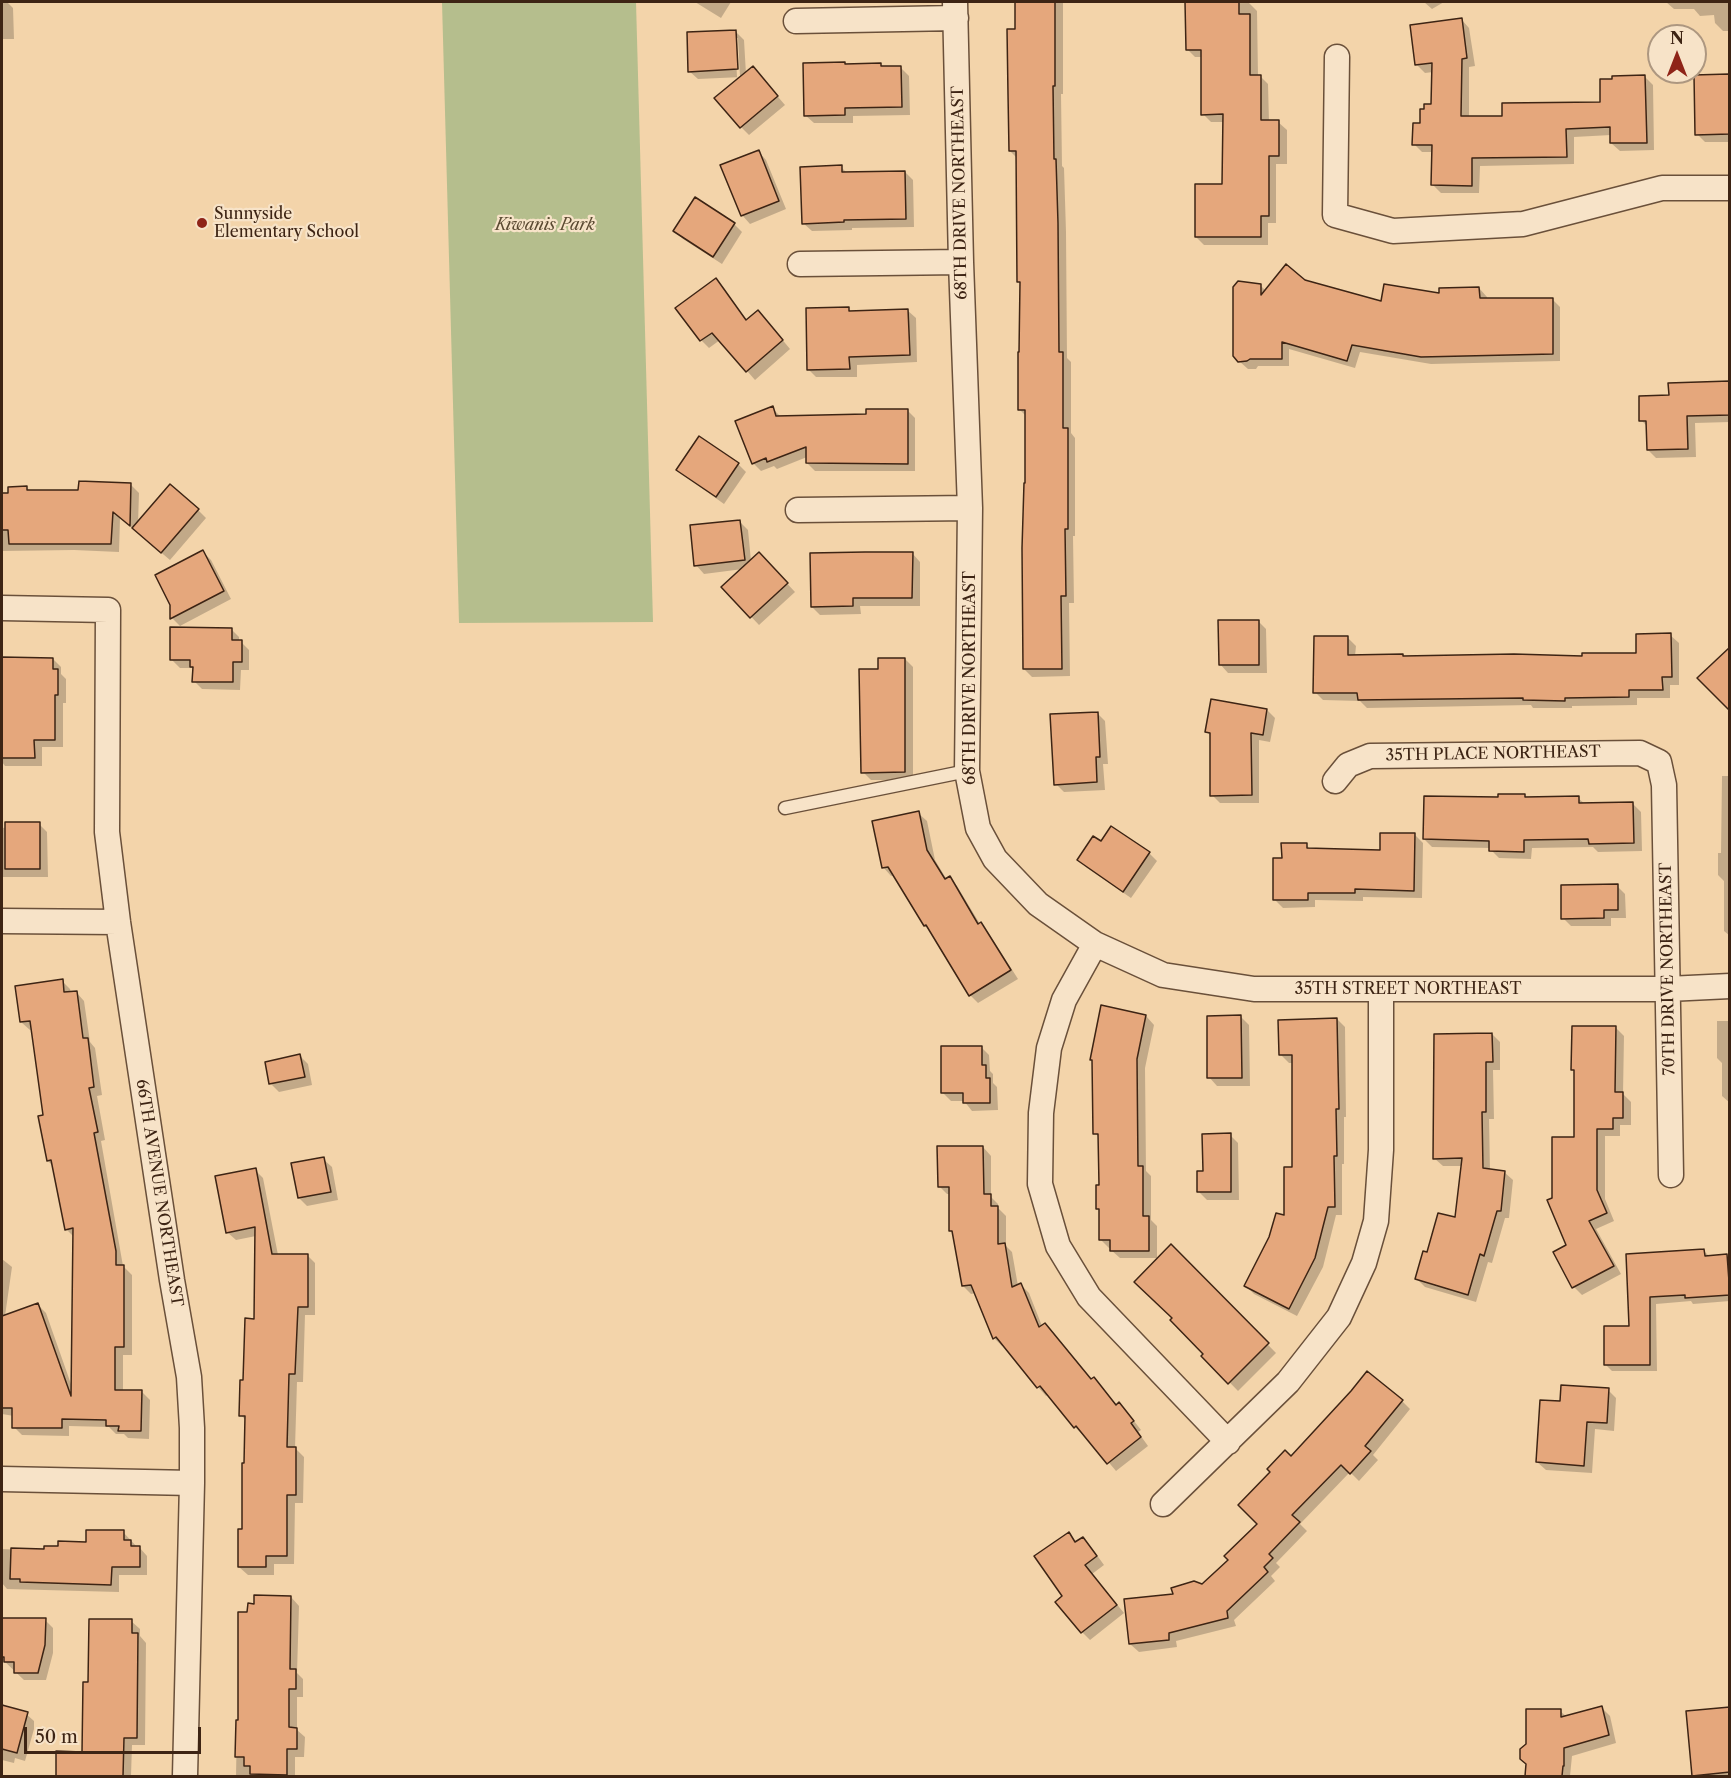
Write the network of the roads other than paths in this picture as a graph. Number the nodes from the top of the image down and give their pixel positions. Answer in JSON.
{"nodes":[{"id":1,"x":955,"y":10,"type":"edge"},
{"id":2,"x":796,"y":21,"type":"dead end"},
{"id":3,"x":1337,"y":57,"type":"dead end"},
{"id":4,"x":1730,"y":188,"type":"edge"},
{"id":5,"x":961,"y":262,"type":"junction"},
{"id":6,"x":800,"y":264,"type":"dead end"},
{"id":7,"x":970,"y":508,"type":"junction"},
{"id":8,"x":798,"y":510,"type":"dead end"},
{"id":9,"x":2,"y":608,"type":"edge"},
{"id":10,"x":1659,"y":762,"type":"joint"},
{"id":11,"x":967,"y":771,"type":"junction"},
{"id":12,"x":1335,"y":781,"type":"dead end"},
{"id":13,"x":785,"y":808,"type":"dead end"},
{"id":14,"x":2,"y":921,"type":"edge"},
{"id":15,"x":118,"y":922,"type":"junction"},
{"id":16,"x":1095,"y":944,"type":"junction"},
{"id":17,"x":1730,"y":986,"type":"edge"},
{"id":18,"x":1381,"y":989,"type":"junction"},
{"id":19,"x":1668,"y":989,"type":"junction"},
{"id":20,"x":1671,"y":1176,"type":"dead end"},
{"id":21,"x":1228,"y":1442,"type":"junction"},
{"id":22,"x":2,"y":1479,"type":"edge"},
{"id":23,"x":192,"y":1483,"type":"junction"},
{"id":24,"x":1163,"y":1504,"type":"dead end"},
{"id":25,"x":185,"y":1776,"type":"edge"}],
"edges":[{"from":1,"to":2,"type":"street"},
{"from":1,"to":5,"type":"street","name":"68TH DRIVE NORTHEAST"},
{"from":3,"to":4,"type":"street"},
{"from":5,"to":6,"type":"street"},
{"from":5,"to":7,"type":"street","name":"68TH DRIVE NORTHEAST"},
{"from":7,"to":8,"type":"street"},
{"from":7,"to":11,"type":"street","name":"68TH DRIVE NORTHEAST"},
{"from":9,"to":15,"type":"street","name":"66TH AVENUE NORTHEAST"},
{"from":10,"to":12,"type":"street","name":"35TH PLACE NORTHEAST"},
{"from":10,"to":19,"type":"street","name":"70TH DRIVE NORTHEAST"},
{"from":11,"to":13,"type":"lane"},
{"from":11,"to":16,"type":"street","name":"68TH DRIVE NORTHEAST"},
{"from":14,"to":15,"type":"street"},
{"from":15,"to":23,"type":"street","name":"66TH AVENUE NORTHEAST"},
{"from":16,"to":18,"type":"street","name":"35TH STREET NORTHEAST"},
{"from":16,"to":21,"type":"street"},
{"from":17,"to":19,"type":"street","name":"35TH STREET NORTHEAST"},
{"from":18,"to":19,"type":"street","name":"35TH STREET NORTHEAST"},
{"from":18,"to":21,"type":"street"},
{"from":19,"to":20,"type":"street","name":"70TH DRIVE NORTHEAST"},
{"from":21,"to":24,"type":"street"},
{"from":22,"to":23,"type":"street"},
{"from":23,"to":25,"type":"street","name":"66TH AVENUE NORTHEAST"}]}
